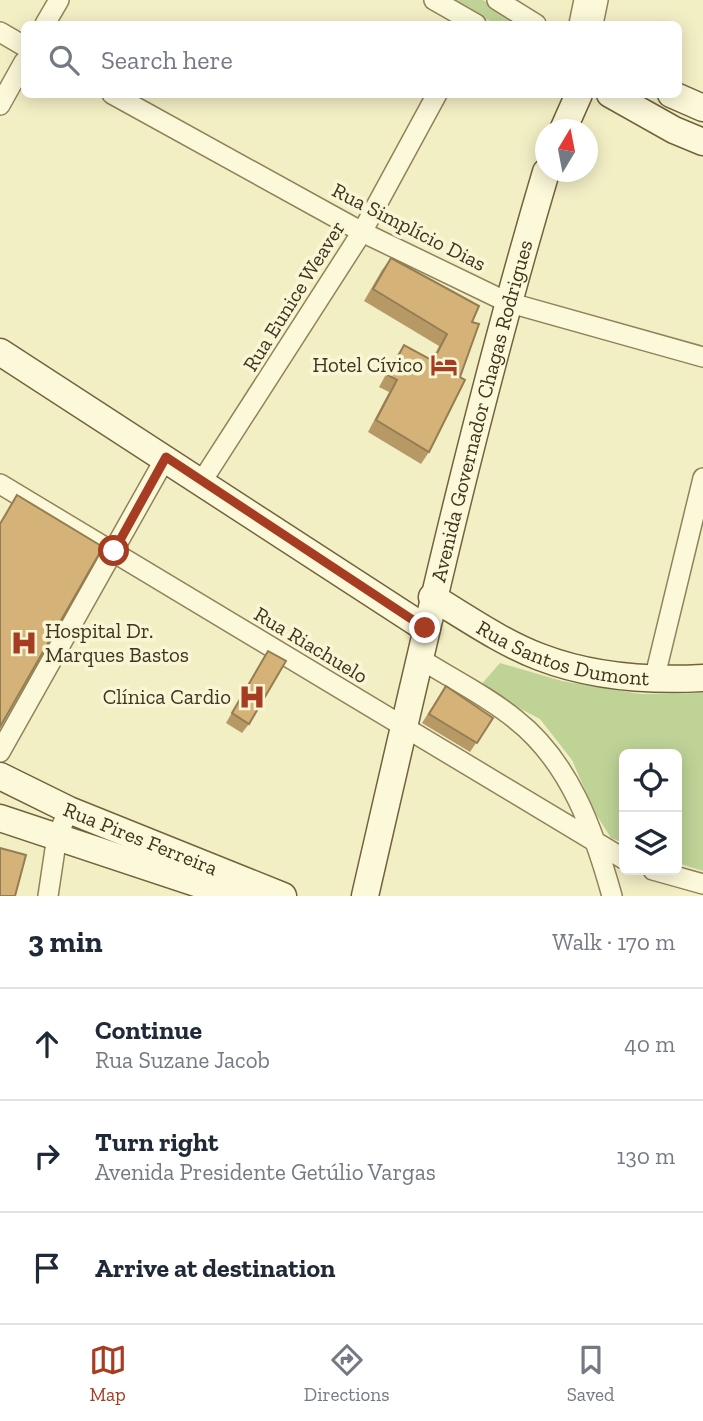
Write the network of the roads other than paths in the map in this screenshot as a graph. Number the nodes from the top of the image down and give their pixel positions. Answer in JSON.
{"nodes":[{"id":1,"x":59,"y":0,"type":"edge"},
{"id":2,"x":434,"y":0,"type":"edge"},
{"id":3,"x":497,"y":0,"type":"edge"},
{"id":4,"x":584,"y":0,"type":"edge"},
{"id":5,"x":598,"y":0,"type":"edge"},
{"id":6,"x":47,"y":21,"type":"edge"},
{"id":7,"x":471,"y":21,"type":"edge"},
{"id":8,"x":531,"y":21,"type":"edge"},
{"id":9,"x":580,"y":21,"type":"edge"},
{"id":10,"x":594,"y":21,"type":"edge"},
{"id":11,"x":0,"y":32,"type":"edge"},
{"id":12,"x":21,"y":44,"type":"edge"},
{"id":13,"x":21,"y":67,"type":"edge"},
{"id":14,"x":119,"y":98,"type":"edge"},
{"id":15,"x":436,"y":98,"type":"edge"},
{"id":16,"x":558,"y":98,"type":"edge"},
{"id":17,"x":577,"y":98,"type":"edge"},
{"id":18,"x":618,"y":98,"type":"edge"},
{"id":19,"x":680,"y":98,"type":"edge"},
{"id":20,"x":0,"y":105,"type":"edge"},
{"id":21,"x":703,"y":108,"type":"edge"},
{"id":22,"x":556,"y":119,"type":"edge"},
{"id":23,"x":568,"y":119,"type":"edge"},
{"id":24,"x":703,"y":142,"type":"edge"},
{"id":25,"x":543,"y":182,"type":"edge"},
{"id":26,"x":362,"y":232,"type":"junction"},
{"id":27,"x":507,"y":302,"type":"junction"},
{"id":28,"x":0,"y":352,"type":"edge"},
{"id":29,"x":703,"y":357,"type":"edge"},
{"id":30,"x":166,"y":457,"type":"junction"},
{"id":31,"x":703,"y":478,"type":"edge"},
{"id":32,"x":202,"y":481,"type":"junction"},
{"id":33,"x":0,"y":484,"type":"edge"},
{"id":34,"x":114,"y":551,"type":"junction"},
{"id":35,"x":432,"y":597,"type":"junction"},
{"id":36,"x":425,"y":628,"type":"junction"},
{"id":37,"x":419,"y":659,"type":"junction"},
{"id":38,"x":703,"y":678,"type":"edge"},
{"id":39,"x":654,"y":680,"type":"junction"},
{"id":40,"x":403,"y":729,"type":"junction"},
{"id":41,"x":0,"y":752,"type":"edge"},
{"id":42,"x":0,"y":776,"type":"edge"},
{"id":43,"x":69,"y":810,"type":"junction"},
{"id":44,"x":0,"y":818,"type":"edge"},
{"id":45,"x":57,"y":836,"type":"junction"},
{"id":46,"x":598,"y":846,"type":"junction"},
{"id":47,"x":619,"y":856,"type":"edge"},
{"id":48,"x":671,"y":875,"type":"edge"},
{"id":49,"x":703,"y":884,"type":"edge"},
{"id":50,"x":48,"y":896,"type":"edge"},
{"id":51,"x":235,"y":896,"type":"edge"},
{"id":52,"x":283,"y":896,"type":"edge"},
{"id":53,"x":365,"y":896,"type":"edge"},
{"id":54,"x":612,"y":896,"type":"edge"}],
"edges":[{"from":1,"to":6,"type":"street"},
{"from":2,"to":7,"type":"street"},
{"from":3,"to":8,"type":"street"},
{"from":4,"to":9,"type":"street"},
{"from":5,"to":10,"type":"street"},
{"from":11,"to":12,"type":"street"},
{"from":13,"to":20,"type":"street"},
{"from":14,"to":26,"type":"street","name":"Rua Simplício Dias"},
{"from":15,"to":26,"type":"street","name":"Rua Eunice Weaver"},
{"from":16,"to":22,"type":"street"},
{"from":17,"to":23,"type":"street"},
{"from":18,"to":24,"type":"street"},
{"from":19,"to":21,"type":"street"},
{"from":25,"to":27,"type":"street","name":"Avenida Governador Chagas Rodrigues"},
{"from":26,"to":27,"type":"street","name":"Rua Simplício Dias"},
{"from":26,"to":32,"type":"street","name":"Rua Eunice Weaver"},
{"from":27,"to":29,"type":"street","name":"Rua Simplício Dias"},
{"from":27,"to":35,"type":"street","name":"Avenida Governador Chagas Rodrigues"},
{"from":28,"to":30,"type":"street"},
{"from":30,"to":32,"type":"street"},
{"from":30,"to":34,"type":"street"},
{"from":31,"to":39,"type":"street"},
{"from":32,"to":36,"type":"street"},
{"from":33,"to":34,"type":"street","name":"Rua Riachuelo"},
{"from":34,"to":40,"type":"street","name":"Rua Riachuelo"},
{"from":34,"to":41,"type":"street"},
{"from":35,"to":36,"type":"street","name":"Avenida Governador Chagas Rodrigues"},
{"from":35,"to":39,"type":"street","name":"Rua Santos Dumont"},
{"from":36,"to":37,"type":"street","name":"Avenida Governador Chagas Rodrigues"},
{"from":37,"to":40,"type":"street","name":"Avenida Governador Chagas Rodrigues"},
{"from":37,"to":46,"type":"street"},
{"from":38,"to":39,"type":"street","name":"Rua Santos Dumont"},
{"from":40,"to":46,"type":"street","name":"Rua Riachuelo"},
{"from":40,"to":53,"type":"street","name":"Avenida Governador Chagas Rodrigues"},
{"from":42,"to":43,"type":"street","name":"Rua Pires Ferreira"},
{"from":43,"to":45,"type":"street"},
{"from":43,"to":52,"type":"street","name":"Rua Pires Ferreira"},
{"from":44,"to":45,"type":"street"},
{"from":45,"to":50,"type":"street"},
{"from":45,"to":51,"type":"street"},
{"from":46,"to":47,"type":"street","name":"Rua Riachuelo"},
{"from":46,"to":54,"type":"street"},
{"from":48,"to":49,"type":"street"}]}
